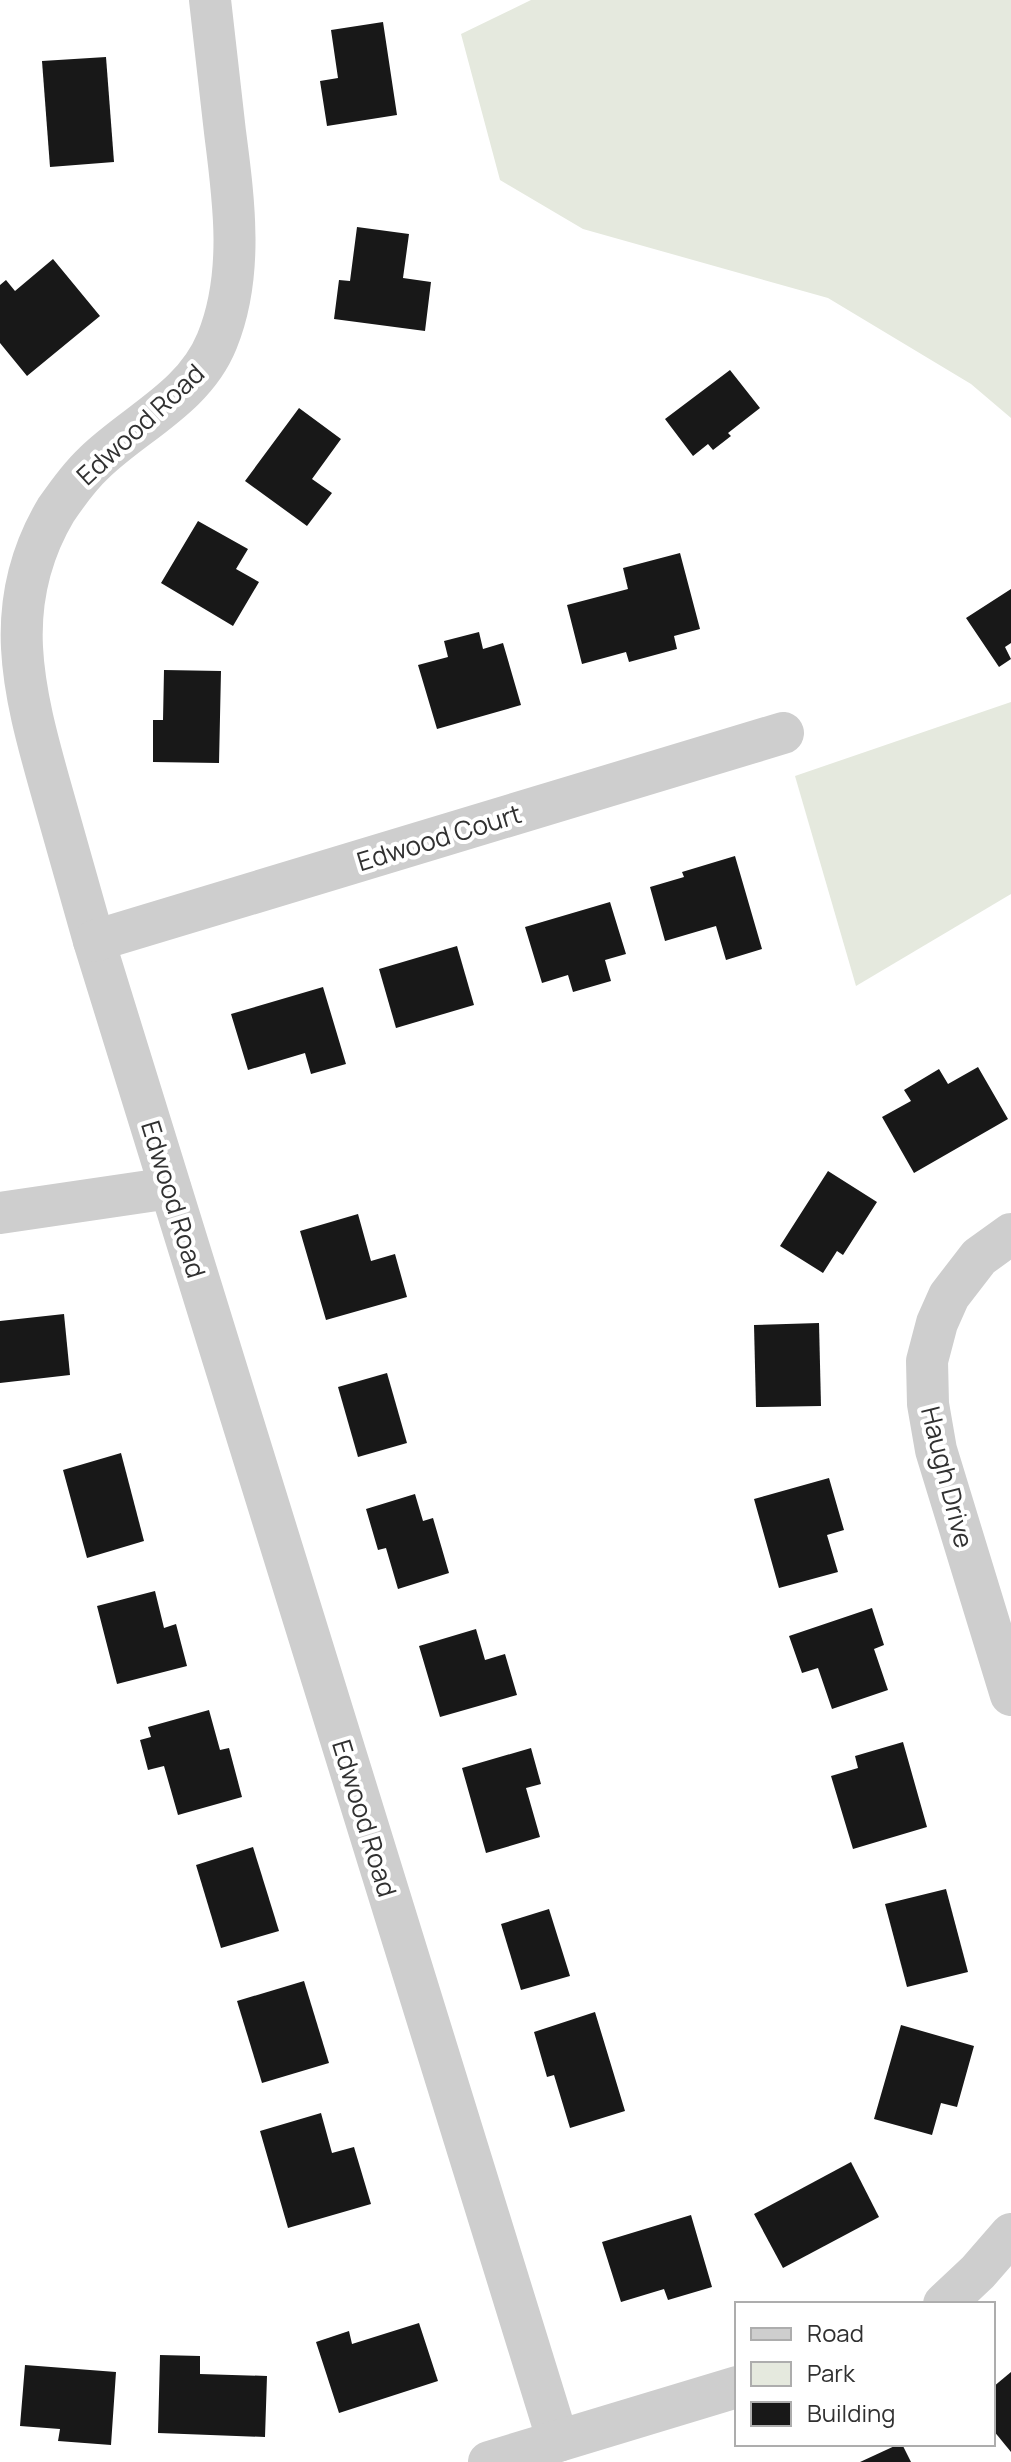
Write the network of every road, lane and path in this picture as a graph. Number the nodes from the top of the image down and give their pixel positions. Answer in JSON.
{"nodes":[{"id":1,"x":210,"y":0,"type":"edge"},
{"id":2,"x":783,"y":733,"type":"dead end"},
{"id":3,"x":94,"y":941,"type":"junction"},
{"id":4,"x":170,"y":1188,"type":"junction"},
{"id":5,"x":0,"y":1213,"type":"edge"},
{"id":6,"x":1011,"y":1234,"type":"edge"},
{"id":7,"x":1011,"y":1695,"type":"edge"},
{"id":8,"x":1011,"y":2234,"type":"edge"},
{"id":9,"x":946,"y":2302,"type":"edge"},
{"id":10,"x":735,"y":2388,"type":"edge"},
{"id":11,"x":558,"y":2441,"type":"junction"},
{"id":12,"x":489,"y":2462,"type":"edge"}],
"edges":[{"from":1,"to":3,"type":"street","name":"Edwood Road"},
{"from":2,"to":3,"type":"street","name":"Edwood Court"},
{"from":3,"to":4,"type":"street","name":"Edwood Road"},
{"from":4,"to":5,"type":"street"},
{"from":4,"to":11,"type":"street","name":"Edwood Road"},
{"from":6,"to":7,"type":"street","name":"Haugh Drive"},
{"from":8,"to":9,"type":"street"},
{"from":10,"to":11,"type":"street"},
{"from":11,"to":12,"type":"street"}]}
